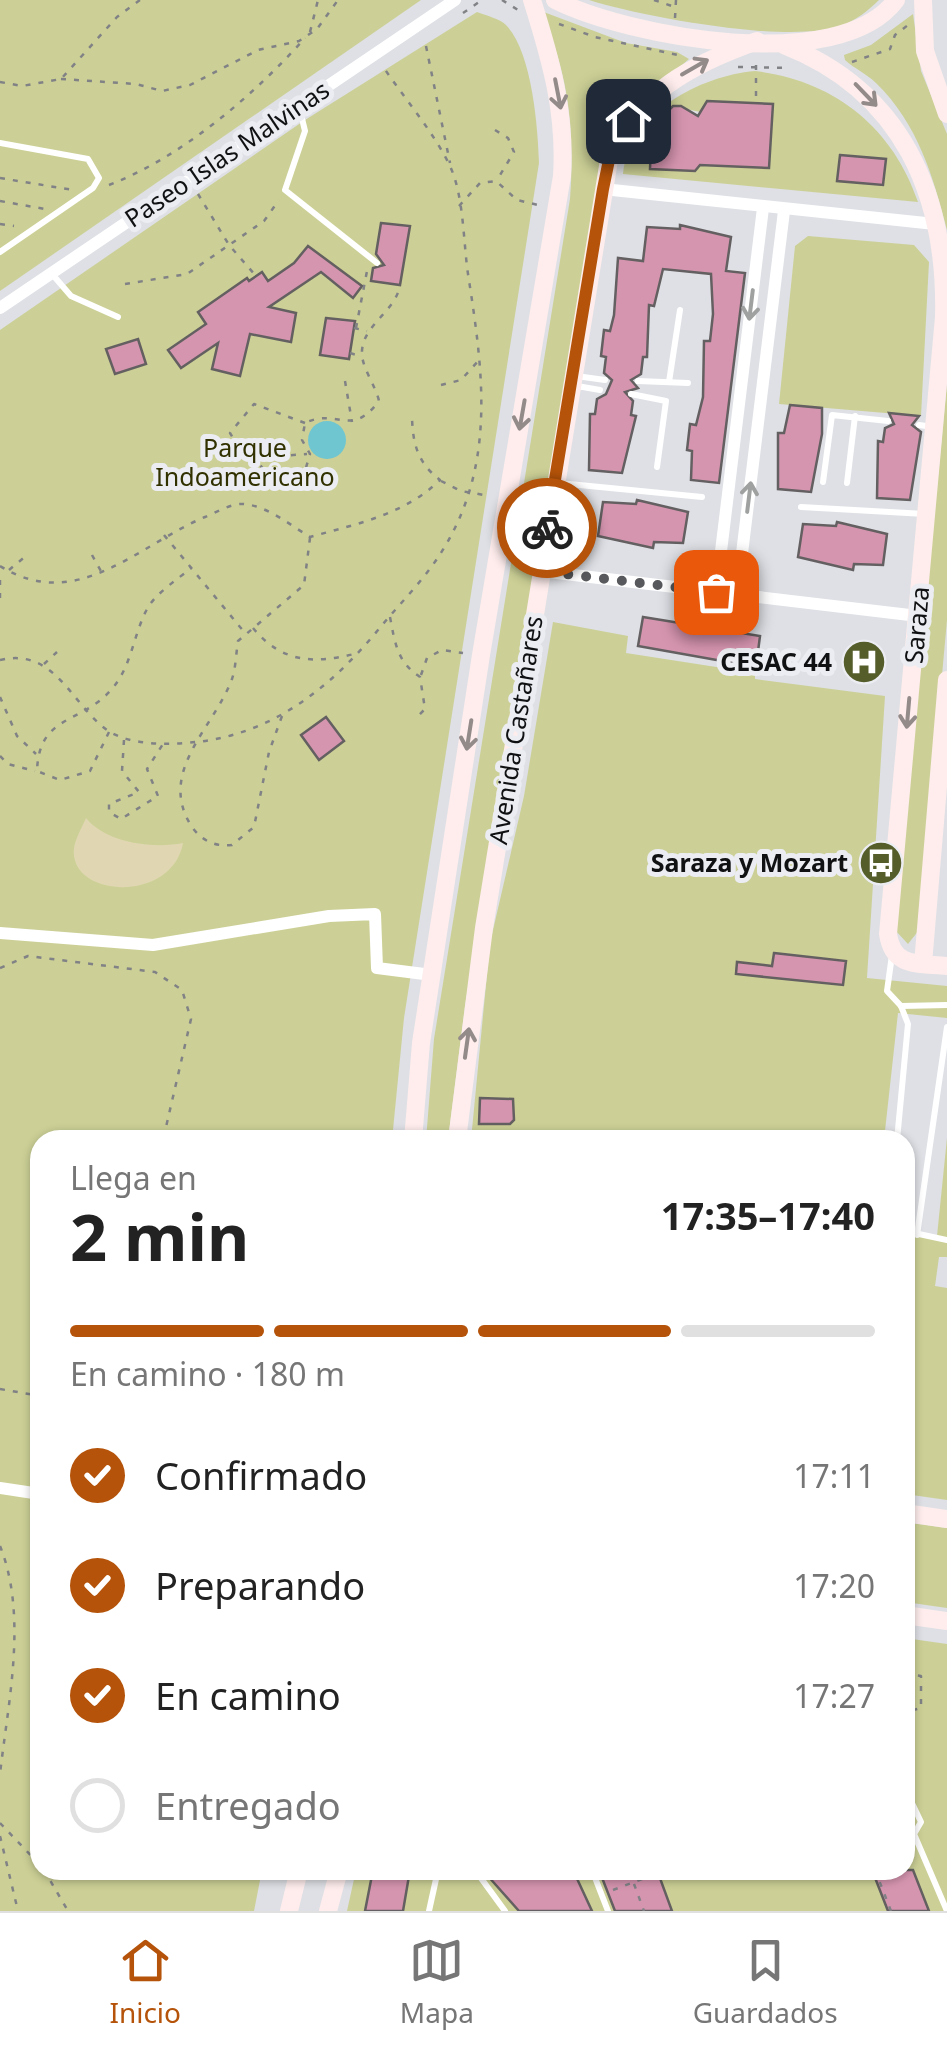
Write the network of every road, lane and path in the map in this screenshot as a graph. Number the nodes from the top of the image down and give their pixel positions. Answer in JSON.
{"nodes":[{"id":1,"x":140,"y":0,"type":"edge"},
{"id":2,"x":318,"y":0,"type":"edge"},
{"id":3,"x":338,"y":0,"type":"edge"},
{"id":4,"x":455,"y":0,"type":"edge"},
{"id":5,"x":482,"y":0,"type":"edge"},
{"id":6,"x":532,"y":0,"type":"edge"},
{"id":7,"x":555,"y":0,"type":"edge"},
{"id":8,"x":654,"y":0,"type":"edge"},
{"id":9,"x":896,"y":0,"type":"edge"},
{"id":10,"x":923,"y":0,"type":"edge"},
{"id":11,"x":674,"y":6,"type":"dead end"},
{"id":12,"x":924,"y":21,"type":"junction"},
{"id":13,"x":449,"y":22,"type":"dead end"},
{"id":14,"x":433,"y":33,"type":"dead end"},
{"id":15,"x":308,"y":36,"type":"junction"},
{"id":16,"x":757,"y":41,"type":"junction"},
{"id":17,"x":416,"y":44,"type":"dead end"},
{"id":18,"x":784,"y":45,"type":"junction"},
{"id":19,"x":426,"y":46,"type":"dead end"},
{"id":20,"x":756,"y":65,"type":"junction"},
{"id":21,"x":383,"y":66,"type":"dead end"},
{"id":22,"x":726,"y":68,"type":"dead end"},
{"id":23,"x":800,"y":69,"type":"dead end"},
{"id":24,"x":846,"y":74,"type":"junction"},
{"id":25,"x":61,"y":80,"type":"junction"},
{"id":26,"x":0,"y":82,"type":"edge"},
{"id":27,"x":756,"y":103,"type":"dead end"},
{"id":28,"x":299,"y":106,"type":"junction"},
{"id":29,"x":947,"y":114,"type":"edge"},
{"id":30,"x":495,"y":130,"type":"dead end"},
{"id":31,"x":0,"y":143,"type":"edge"},
{"id":32,"x":450,"y":165,"type":"junction"},
{"id":33,"x":0,"y":178,"type":"edge"},
{"id":34,"x":496,"y":181,"type":"junction"},
{"id":35,"x":93,"y":188,"type":"junction"},
{"id":36,"x":603,"y":189,"type":"junction"},
{"id":37,"x":285,"y":190,"type":"junction"},
{"id":38,"x":198,"y":194,"type":"dead end"},
{"id":39,"x":60,"y":199,"type":"dead end"},
{"id":40,"x":0,"y":202,"type":"edge"},
{"id":41,"x":458,"y":207,"type":"junction"},
{"id":42,"x":558,"y":208,"type":"junction"},
{"id":43,"x":763,"y":208,"type":"junction"},
{"id":44,"x":784,"y":211,"type":"junction"},
{"id":45,"x":34,"y":218,"type":"dead end"},
{"id":46,"x":0,"y":224,"type":"edge"},
{"id":47,"x":935,"y":224,"type":"junction"},
{"id":48,"x":10,"y":234,"type":"dead end"},
{"id":49,"x":228,"y":245,"type":"junction"},
{"id":50,"x":0,"y":252,"type":"edge"},
{"id":51,"x":369,"y":256,"type":"junction"},
{"id":52,"x":377,"y":263,"type":"dead end"},
{"id":53,"x":51,"y":273,"type":"junction"},
{"id":54,"x":256,"y":276,"type":"dead end"},
{"id":55,"x":125,"y":284,"type":"dead end"},
{"id":56,"x":400,"y":285,"type":"dead end"},
{"id":57,"x":0,"y":308,"type":"edge"},
{"id":58,"x":680,"y":310,"type":"dead end"},
{"id":59,"x":118,"y":317,"type":"dead end"},
{"id":60,"x":368,"y":332,"type":"junction"},
{"id":61,"x":350,"y":352,"type":"dead end"},
{"id":62,"x":362,"y":356,"type":"junction"},
{"id":63,"x":481,"y":358,"type":"junction"},
{"id":64,"x":572,"y":380,"type":"junction"},
{"id":65,"x":605,"y":380,"type":"dead end"},
{"id":66,"x":345,"y":381,"type":"dead end"},
{"id":67,"x":638,"y":381,"type":"dead end"},
{"id":68,"x":669,"y":382,"type":"junction"},
{"id":69,"x":688,"y":383,"type":"dead end"},
{"id":70,"x":441,"y":385,"type":"dead end"},
{"id":71,"x":600,"y":390,"type":"dead end"},
{"id":72,"x":632,"y":394,"type":"dead end"},
{"id":73,"x":855,"y":416,"type":"junction"},
{"id":74,"x":412,"y":418,"type":"dead end"},
{"id":75,"x":888,"y":421,"type":"dead end"},
{"id":76,"x":305,"y":423,"type":"junction"},
{"id":77,"x":353,"y":423,"type":"junction"},
{"id":78,"x":310,"y":454,"type":"junction"},
{"id":79,"x":263,"y":458,"type":"junction"},
{"id":80,"x":657,"y":467,"type":"dead end"},
{"id":81,"x":440,"y":480,"type":"junction"},
{"id":82,"x":555,"y":482,"type":"junction"},
{"id":83,"x":823,"y":482,"type":"dead end"},
{"id":84,"x":846,"y":483,"type":"dead end"},
{"id":85,"x":470,"y":491,"type":"junction"},
{"id":86,"x":702,"y":498,"type":"dead end"},
{"id":87,"x":508,"y":499,"type":"junction"},
{"id":88,"x":801,"y":507,"type":"dead end"},
{"id":89,"x":927,"y":514,"type":"junction"},
{"id":90,"x":164,"y":534,"type":"junction"},
{"id":91,"x":310,"y":537,"type":"junction"},
{"id":92,"x":27,"y":555,"type":"dead end"},
{"id":93,"x":92,"y":555,"type":"dead end"},
{"id":94,"x":0,"y":566,"type":"edge"},
{"id":95,"x":191,"y":568,"type":"junction"},
{"id":96,"x":8,"y":571,"type":"junction"},
{"id":97,"x":540,"y":571,"type":"junction"},
{"id":98,"x":102,"y":574,"type":"junction"},
{"id":99,"x":0,"y":580,"type":"edge"},
{"id":100,"x":716,"y":592,"type":"junction"},
{"id":101,"x":737,"y":594,"type":"junction"},
{"id":102,"x":0,"y":604,"type":"edge"},
{"id":103,"x":390,"y":616,"type":"junction"},
{"id":104,"x":918,"y":616,"type":"junction"},
{"id":105,"x":252,"y":626,"type":"junction"},
{"id":106,"x":245,"y":633,"type":"junction"},
{"id":107,"x":57,"y":652,"type":"dead end"},
{"id":108,"x":359,"y":653,"type":"junction"},
{"id":109,"x":481,"y":656,"type":"junction"},
{"id":110,"x":0,"y":660,"type":"edge"},
{"id":111,"x":43,"y":665,"type":"junction"},
{"id":112,"x":420,"y":676,"type":"junction"},
{"id":113,"x":947,"y":680,"type":"edge"},
{"id":114,"x":0,"y":697,"type":"edge"},
{"id":115,"x":87,"y":709,"type":"junction"},
{"id":116,"x":282,"y":716,"type":"junction"},
{"id":117,"x":418,"y":716,"type":"dead end"},
{"id":118,"x":110,"y":732,"type":"junction"},
{"id":119,"x":124,"y":738,"type":"junction"},
{"id":120,"x":194,"y":742,"type":"junction"},
{"id":121,"x":164,"y":744,"type":"junction"},
{"id":122,"x":38,"y":755,"type":"junction"},
{"id":123,"x":0,"y":756,"type":"edge"},
{"id":124,"x":943,"y":767,"type":"edge"},
{"id":125,"x":37,"y":772,"type":"junction"},
{"id":126,"x":942,"y":796,"type":"edge"},
{"id":127,"x":0,"y":933,"type":"edge"},
{"id":128,"x":893,"y":954,"type":"junction"},
{"id":129,"x":923,"y":964,"type":"junction"},
{"id":130,"x":947,"y":966,"type":"edge"},
{"id":131,"x":0,"y":968,"type":"edge"},
{"id":132,"x":432,"y":975,"type":"junction"},
{"id":133,"x":947,"y":1004,"type":"edge"},
{"id":134,"x":901,"y":1006,"type":"junction"},
{"id":135,"x":947,"y":1027,"type":"edge"},
{"id":136,"x":165,"y":1130,"type":"edge"},
{"id":137,"x":414,"y":1130,"type":"edge"},
{"id":138,"x":458,"y":1130,"type":"edge"},
{"id":139,"x":898,"y":1130,"type":"edge"},
{"id":140,"x":915,"y":1234,"type":"edge"},
{"id":141,"x":918,"y":1235,"type":"junction"},
{"id":142,"x":947,"y":1240,"type":"edge"},
{"id":143,"x":0,"y":1388,"type":"edge"},
{"id":144,"x":30,"y":1394,"type":"edge"},
{"id":145,"x":0,"y":1488,"type":"edge"},
{"id":146,"x":30,"y":1492,"type":"edge"},
{"id":147,"x":915,"y":1514,"type":"edge"},
{"id":148,"x":947,"y":1519,"type":"edge"},
{"id":149,"x":0,"y":1546,"type":"edge"},
{"id":150,"x":915,"y":1616,"type":"edge"},
{"id":151,"x":947,"y":1621,"type":"edge"},
{"id":152,"x":915,"y":1675,"type":"edge"},
{"id":153,"x":915,"y":1710,"type":"edge"},
{"id":154,"x":0,"y":1774,"type":"edge"},
{"id":155,"x":915,"y":1809,"type":"edge"},
{"id":156,"x":0,"y":1824,"type":"edge"},
{"id":157,"x":915,"y":1832,"type":"edge"},
{"id":158,"x":0,"y":1836,"type":"edge"},
{"id":159,"x":915,"y":1836,"type":"edge"},
{"id":160,"x":30,"y":1855,"type":"edge"},
{"id":161,"x":50,"y":1880,"type":"edge"},
{"id":162,"x":296,"y":1880,"type":"edge"},
{"id":163,"x":336,"y":1880,"type":"edge"},
{"id":164,"x":436,"y":1880,"type":"edge"},
{"id":165,"x":482,"y":1880,"type":"edge"},
{"id":166,"x":596,"y":1880,"type":"edge"},
{"id":167,"x":639,"y":1880,"type":"edge"},
{"id":168,"x":879,"y":1880,"type":"edge"},
{"id":169,"x":633,"y":1882,"type":"junction"},
{"id":170,"x":610,"y":1891,"type":"dead end"},
{"id":171,"x":18,"y":1911,"type":"edge"},
{"id":172,"x":68,"y":1911,"type":"edge"},
{"id":173,"x":288,"y":1911,"type":"edge"},
{"id":174,"x":328,"y":1911,"type":"edge"},
{"id":175,"x":429,"y":1911,"type":"edge"},
{"id":176,"x":505,"y":1911,"type":"edge"},
{"id":177,"x":608,"y":1911,"type":"edge"},
{"id":178,"x":644,"y":1911,"type":"edge"},
{"id":179,"x":891,"y":1911,"type":"edge"},
{"id":180,"x":947,"y":1911,"type":"edge"}],
"edges":[{"from":1,"to":25,"type":"path"},
{"from":2,"to":15,"type":"path"},
{"from":3,"to":15,"type":"path"},
{"from":4,"to":28,"type":"street","name":"Paseo Islas Malvinas"},
{"from":5,"to":13,"type":"path"},
{"from":6,"to":42,"type":"main road","name":"Avenida Castañares","one_way":true},
{"from":7,"to":16,"type":"main road"},
{"from":8,"to":11,"type":"path"},
{"from":9,"to":18,"type":"main road"},
{"from":10,"to":12,"type":"main road"},
{"from":12,"to":24,"type":"path"},
{"from":12,"to":29,"type":"main road"},
{"from":14,"to":17,"type":"path"},
{"from":15,"to":25,"type":"path"},
{"from":15,"to":35,"type":"path"},
{"from":16,"to":18,"type":"main road"},
{"from":36,"to":16,"type":"main road","name":"Avenida Castañares","one_way":true},
{"from":18,"to":24,"type":"main road","name":"Saraza"},
{"from":19,"to":32,"type":"path"},
{"from":20,"to":22,"type":"path"},
{"from":20,"to":23,"type":"path"},
{"from":20,"to":27,"type":"path"},
{"from":21,"to":32,"type":"path"},
{"from":24,"to":47,"type":"main road","name":"Saraza","one_way":true},
{"from":25,"to":26,"type":"path"},
{"from":28,"to":37,"type":"lane"},
{"from":28,"to":53,"type":"street","name":"Paseo Islas Malvinas"},
{"from":30,"to":34,"type":"path"},
{"from":31,"to":35,"type":"lane"},
{"from":32,"to":41,"type":"path"},
{"from":33,"to":39,"type":"path"},
{"from":34,"to":41,"type":"path"},
{"from":34,"to":42,"type":"path"},
{"from":35,"to":50,"type":"lane"},
{"from":36,"to":43,"type":"street"},
{"from":36,"to":64,"type":"main road","name":"Avenida Castañares"},
{"from":37,"to":49,"type":"path"},
{"from":37,"to":51,"type":"lane"},
{"from":38,"to":49,"type":"path"},
{"from":40,"to":45,"type":"path"},
{"from":41,"to":63,"type":"path"},
{"from":42,"to":87,"type":"main road","name":"Avenida Castañares","one_way":true},
{"from":43,"to":44,"type":"street"},
{"from":43,"to":100,"type":"street","one_way":true},
{"from":44,"to":47,"type":"street"},
{"from":101,"to":44,"type":"street","one_way":true},
{"from":46,"to":48,"type":"path"},
{"from":47,"to":89,"type":"main road","name":"Saraza"},
{"from":49,"to":54,"type":"path"},
{"from":49,"to":55,"type":"path"},
{"from":51,"to":52,"type":"lane"},
{"from":51,"to":60,"type":"path"},
{"from":53,"to":57,"type":"street","name":"Paseo Islas Malvinas"},
{"from":53,"to":59,"type":"lane"},
{"from":56,"to":60,"type":"path"},
{"from":58,"to":68,"type":"lane"},
{"from":60,"to":62,"type":"path"},
{"from":61,"to":62,"type":"path"},
{"from":62,"to":77,"type":"path"},
{"from":63,"to":70,"type":"path"},
{"from":63,"to":85,"type":"path"},
{"from":64,"to":65,"type":"lane"},
{"from":64,"to":71,"type":"lane"},
{"from":64,"to":82,"type":"main road","name":"Avenida Castañares"},
{"from":66,"to":77,"type":"path"},
{"from":67,"to":68,"type":"lane"},
{"from":68,"to":69,"type":"lane"},
{"from":72,"to":80,"type":"lane"},
{"from":73,"to":75,"type":"lane"},
{"from":73,"to":83,"type":"lane"},
{"from":73,"to":84,"type":"lane"},
{"from":74,"to":81,"type":"path"},
{"from":76,"to":77,"type":"path"},
{"from":76,"to":78,"type":"path"},
{"from":76,"to":79,"type":"path"},
{"from":78,"to":79,"type":"path"},
{"from":78,"to":79,"type":"path"},
{"from":81,"to":85,"type":"path"},
{"from":81,"to":91,"type":"path"},
{"from":82,"to":86,"type":"lane"},
{"from":82,"to":97,"type":"main road","name":"Avenida Castañares"},
{"from":85,"to":87,"type":"path"},
{"from":85,"to":103,"type":"path"},
{"from":87,"to":109,"type":"main road","name":"Avenida Castañares"},
{"from":88,"to":89,"type":"lane"},
{"from":89,"to":104,"type":"main road","name":"Saraza"},
{"from":90,"to":91,"type":"path"},
{"from":90,"to":95,"type":"path"},
{"from":90,"to":98,"type":"path"},
{"from":91,"to":105,"type":"path"},
{"from":92,"to":96,"type":"path"},
{"from":93,"to":98,"type":"path"},
{"from":94,"to":96,"type":"path"},
{"from":95,"to":106,"type":"path"},
{"from":95,"to":115,"type":"path"},
{"from":96,"to":98,"type":"path"},
{"from":97,"to":100,"type":"street"},
{"from":138,"to":97,"type":"main road","name":"Avenida Castañares","one_way":true},
{"from":99,"to":102,"type":"path"},
{"from":100,"to":101,"type":"street"},
{"from":101,"to":104,"type":"street"},
{"from":103,"to":108,"type":"path"},
{"from":103,"to":112,"type":"path"},
{"from":104,"to":128,"type":"main road","name":"Saraza","one_way":true},
{"from":105,"to":106,"type":"path"},
{"from":105,"to":108,"type":"path"},
{"from":106,"to":120,"type":"path"},
{"from":107,"to":111,"type":"path"},
{"from":108,"to":116,"type":"path"},
{"from":109,"to":112,"type":"path"},
{"from":109,"to":132,"type":"main road","name":"Avenida Castañares","one_way":true},
{"from":110,"to":111,"type":"path"},
{"from":111,"to":115,"type":"path"},
{"from":112,"to":117,"type":"path"},
{"from":113,"to":124,"type":"main road","name":"Saraza"},
{"from":114,"to":122,"type":"path"},
{"from":115,"to":118,"type":"path"},
{"from":115,"to":122,"type":"path"},
{"from":116,"to":120,"type":"path"},
{"from":116,"to":120,"type":"path"},
{"from":118,"to":119,"type":"path"},
{"from":118,"to":125,"type":"path"},
{"from":119,"to":121,"type":"path"},
{"from":119,"to":121,"type":"path"},
{"from":120,"to":121,"type":"path"},
{"from":122,"to":125,"type":"path"},
{"from":123,"to":125,"type":"path"},
{"from":124,"to":126,"type":"main road","name":"Saraza"},
{"from":126,"to":129,"type":"main road","name":"Saraza"},
{"from":127,"to":132,"type":"street"},
{"from":128,"to":129,"type":"main road"},
{"from":128,"to":134,"type":"lane"},
{"from":129,"to":130,"type":"main road"},
{"from":131,"to":136,"type":"path"},
{"from":132,"to":137,"type":"main road","name":"Avenida Castañares"},
{"from":133,"to":134,"type":"lane"},
{"from":134,"to":139,"type":"lane"},
{"from":135,"to":141,"type":"lane"},
{"from":140,"to":141,"type":"lane"},
{"from":141,"to":142,"type":"lane"},
{"from":143,"to":144,"type":"path"},
{"from":145,"to":146,"type":"street"},
{"from":147,"to":148,"type":"main road"},
{"from":149,"to":154,"type":"path"},
{"from":150,"to":151,"type":"main road"},
{"from":152,"to":153,"type":"path"},
{"from":155,"to":157,"type":"lane"},
{"from":156,"to":160,"type":"path"},
{"from":158,"to":171,"type":"path"},
{"from":159,"to":180,"type":"lane"},
{"from":161,"to":172,"type":"path"},
{"from":162,"to":173,"type":"main road"},
{"from":163,"to":174,"type":"main road"},
{"from":164,"to":175,"type":"lane"},
{"from":165,"to":176,"type":"lane"},
{"from":166,"to":177,"type":"lane"},
{"from":167,"to":169,"type":"path"},
{"from":168,"to":179,"type":"path"},
{"from":169,"to":170,"type":"path"},
{"from":169,"to":178,"type":"path"}]}
